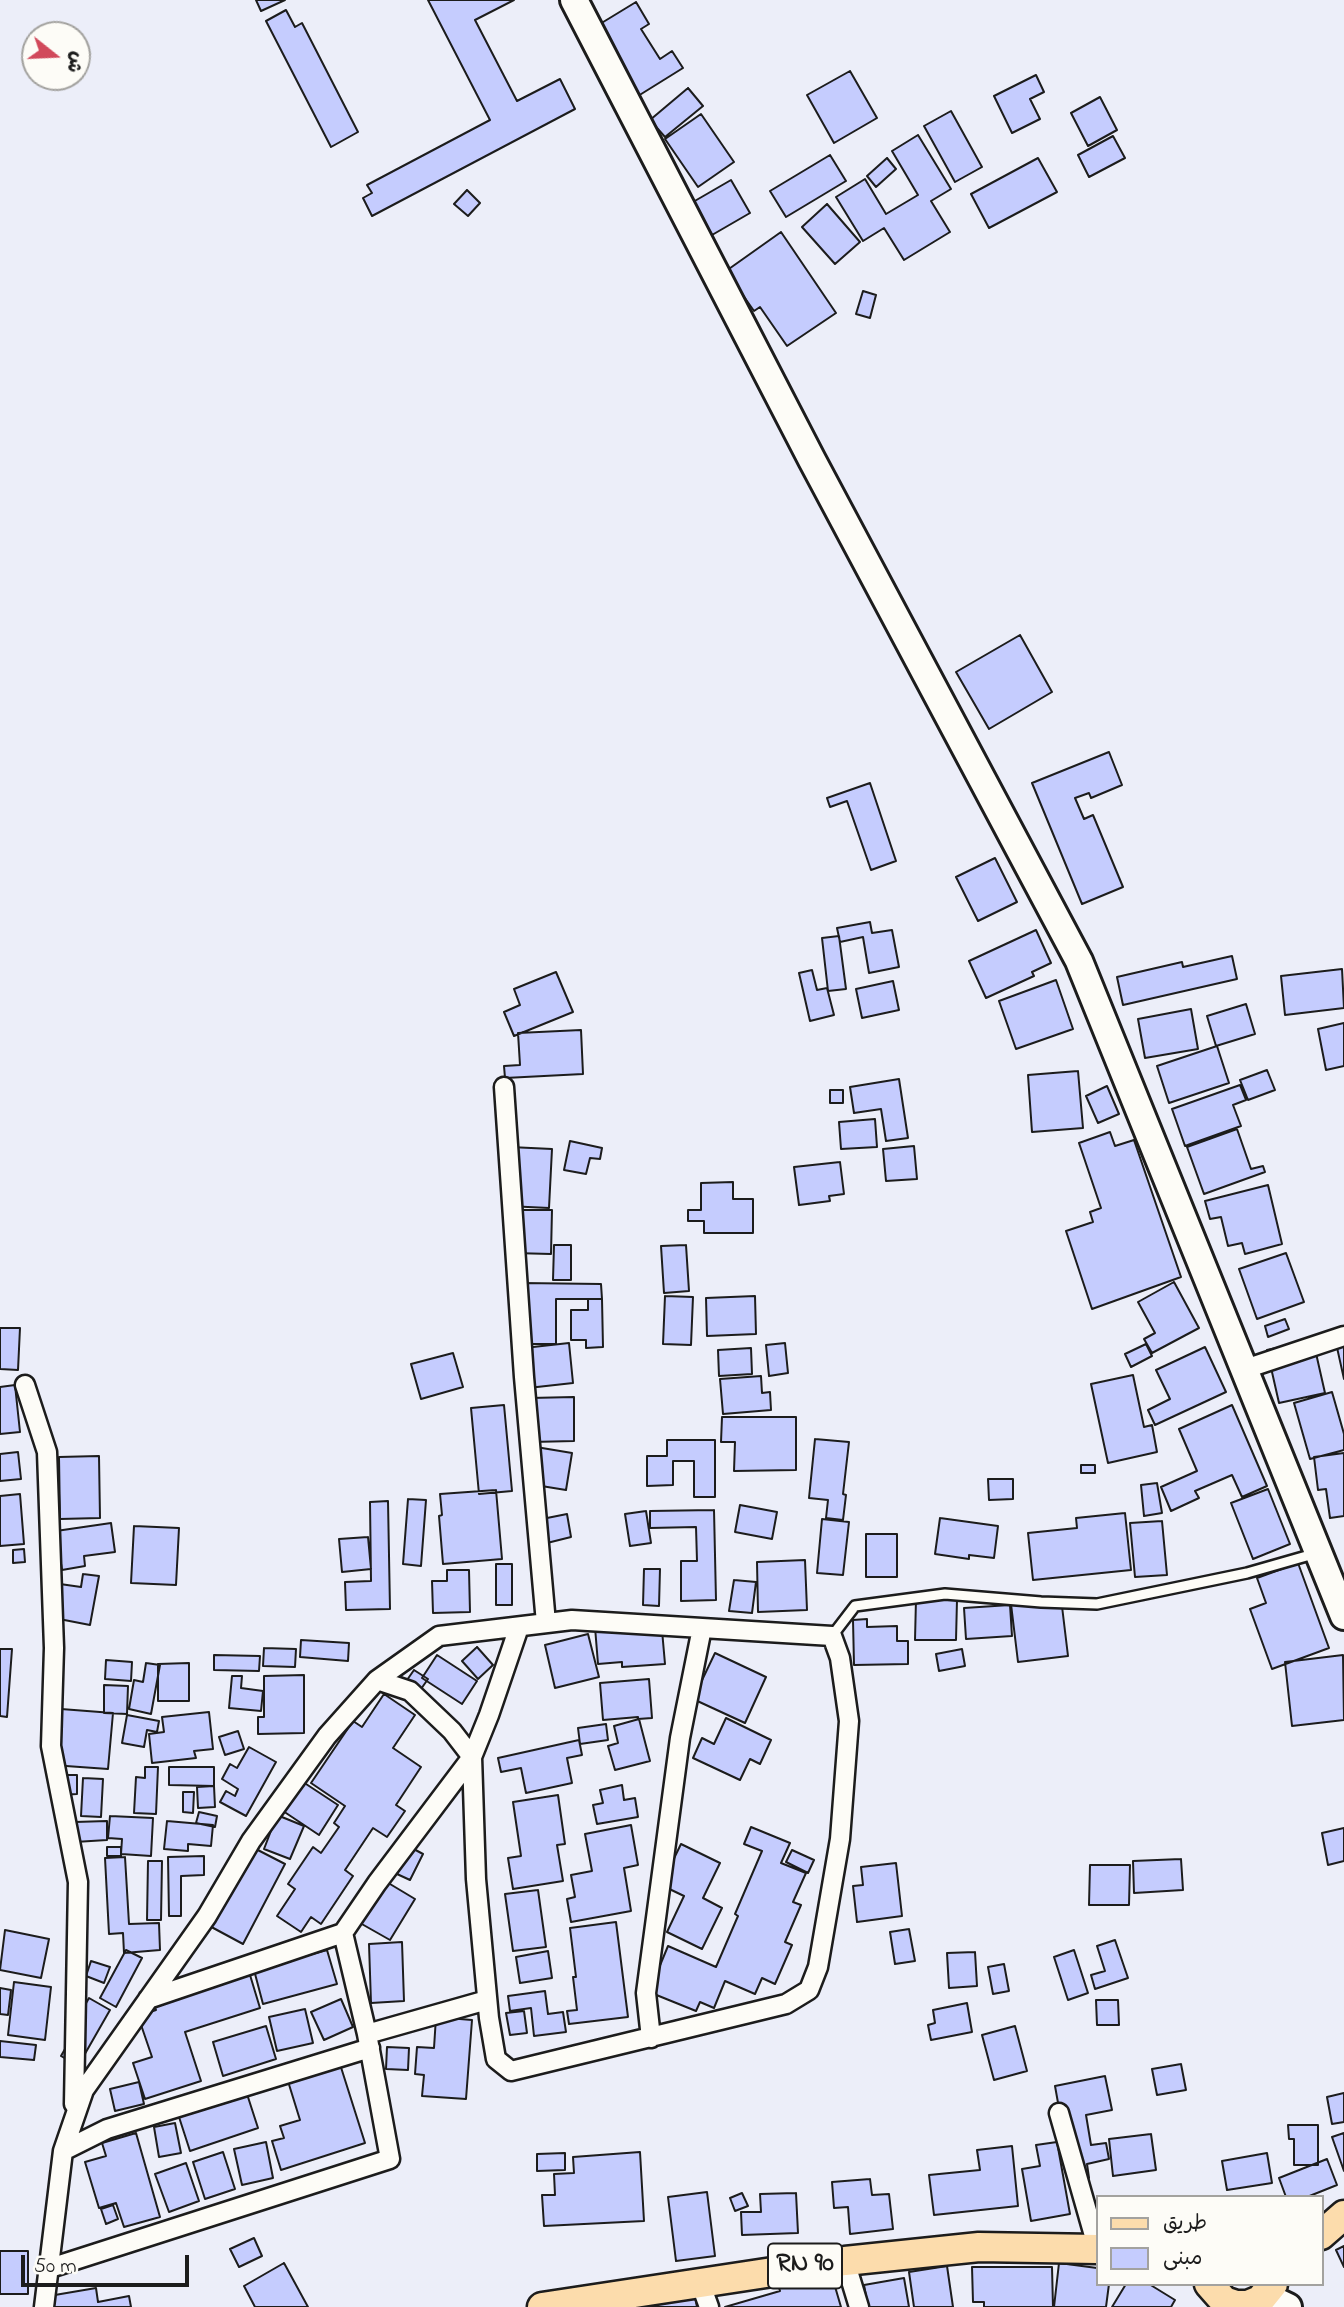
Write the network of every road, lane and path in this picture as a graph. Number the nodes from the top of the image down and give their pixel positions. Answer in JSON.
{"nodes":[{"id":1,"x":574,"y":0,"type":"edge"},
{"id":2,"x":504,"y":1087,"type":"dead end"},
{"id":3,"x":1344,"y":1336,"type":"edge"},
{"id":4,"x":1245,"y":1369,"type":"junction"},
{"id":5,"x":25,"y":1385,"type":"dead end"},
{"id":6,"x":1319,"y":1553,"type":"junction"},
{"id":7,"x":1344,"y":1616,"type":"edge"},
{"id":8,"x":546,"y":1623,"type":"junction"},
{"id":9,"x":519,"y":1627,"type":"junction"},
{"id":10,"x":702,"y":1628,"type":"junction"},
{"id":11,"x":832,"y":1636,"type":"junction"},
{"id":12,"x":377,"y":1680,"type":"junction"},
{"id":13,"x":472,"y":1757,"type":"junction"},
{"id":14,"x":343,"y":1933,"type":"junction"},
{"id":15,"x":148,"y":1999,"type":"junction"},
{"id":16,"x":487,"y":2000,"type":"junction"},
{"id":17,"x":651,"y":2038,"type":"junction"},
{"id":18,"x":368,"y":2041,"type":"junction"},
{"id":19,"x":1059,"y":2113,"type":"dead end"},
{"id":20,"x":74,"y":2119,"type":"junction"},
{"id":21,"x":63,"y":2151,"type":"junction"},
{"id":22,"x":1344,"y":2203,"type":"edge"},
{"id":23,"x":1323,"y":2210,"type":"edge"},
{"id":24,"x":1344,"y":2216,"type":"edge"},
{"id":25,"x":1323,"y":2233,"type":"edge"},
{"id":26,"x":1096,"y":2244,"type":"edge"},
{"id":27,"x":1096,"y":2248,"type":"edge"},
{"id":28,"x":1069,"y":2250,"type":"junction"},
{"id":29,"x":1096,"y":2255,"type":"edge"},
{"id":30,"x":845,"y":2260,"type":"junction"},
{"id":31,"x":47,"y":2269,"type":"junction"},
{"id":32,"x":704,"y":2294,"type":"edge"},
{"id":33,"x":1211,"y":2294,"type":"edge"},
{"id":34,"x":1269,"y":2299,"type":"edge"},
{"id":35,"x":554,"y":2306,"type":"edge"},
{"id":36,"x":44,"y":2307,"type":"edge"},
{"id":37,"x":859,"y":2307,"type":"edge"}],
"edges":[{"from":1,"to":4,"type":"main road"},
{"from":2,"to":8,"type":"street"},
{"from":3,"to":4,"type":"street"},
{"from":4,"to":6,"type":"main road"},
{"from":5,"to":20,"type":"street"},
{"from":6,"to":7,"type":"main road"},
{"from":6,"to":11,"type":"lane"},
{"from":8,"to":9,"type":"street"},
{"from":8,"to":10,"type":"street"},
{"from":9,"to":12,"type":"street"},
{"from":9,"to":13,"type":"street"},
{"from":10,"to":11,"type":"street"},
{"from":10,"to":17,"type":"street"},
{"from":11,"to":17,"type":"street"},
{"from":12,"to":13,"type":"street"},
{"from":12,"to":15,"type":"street"},
{"from":13,"to":14,"type":"street"},
{"from":13,"to":16,"type":"street"},
{"from":14,"to":15,"type":"street"},
{"from":14,"to":18,"type":"street"},
{"from":15,"to":20,"type":"street"},
{"from":16,"to":17,"type":"street"},
{"from":16,"to":18,"type":"street"},
{"from":18,"to":21,"type":"street"},
{"from":18,"to":31,"type":"street"},
{"from":19,"to":26,"type":"street"},
{"from":20,"to":21,"type":"street"},
{"from":21,"to":31,"type":"street"},
{"from":22,"to":23,"type":"main road"},
{"from":24,"to":25,"type":"main road"},
{"from":27,"to":28,"type":"main road","number":"RN 90"},
{"from":28,"to":29,"type":"main road","number":"RN 90"},
{"from":28,"to":30,"type":"main road","number":"RN 90"},
{"from":30,"to":32,"type":"main road","number":"RN 90"},
{"from":30,"to":37,"type":"street"},
{"from":31,"to":36,"type":"street"},
{"from":32,"to":35,"type":"main road","number":"RN 90"},
{"from":33,"to":34,"type":"main road"}]}
